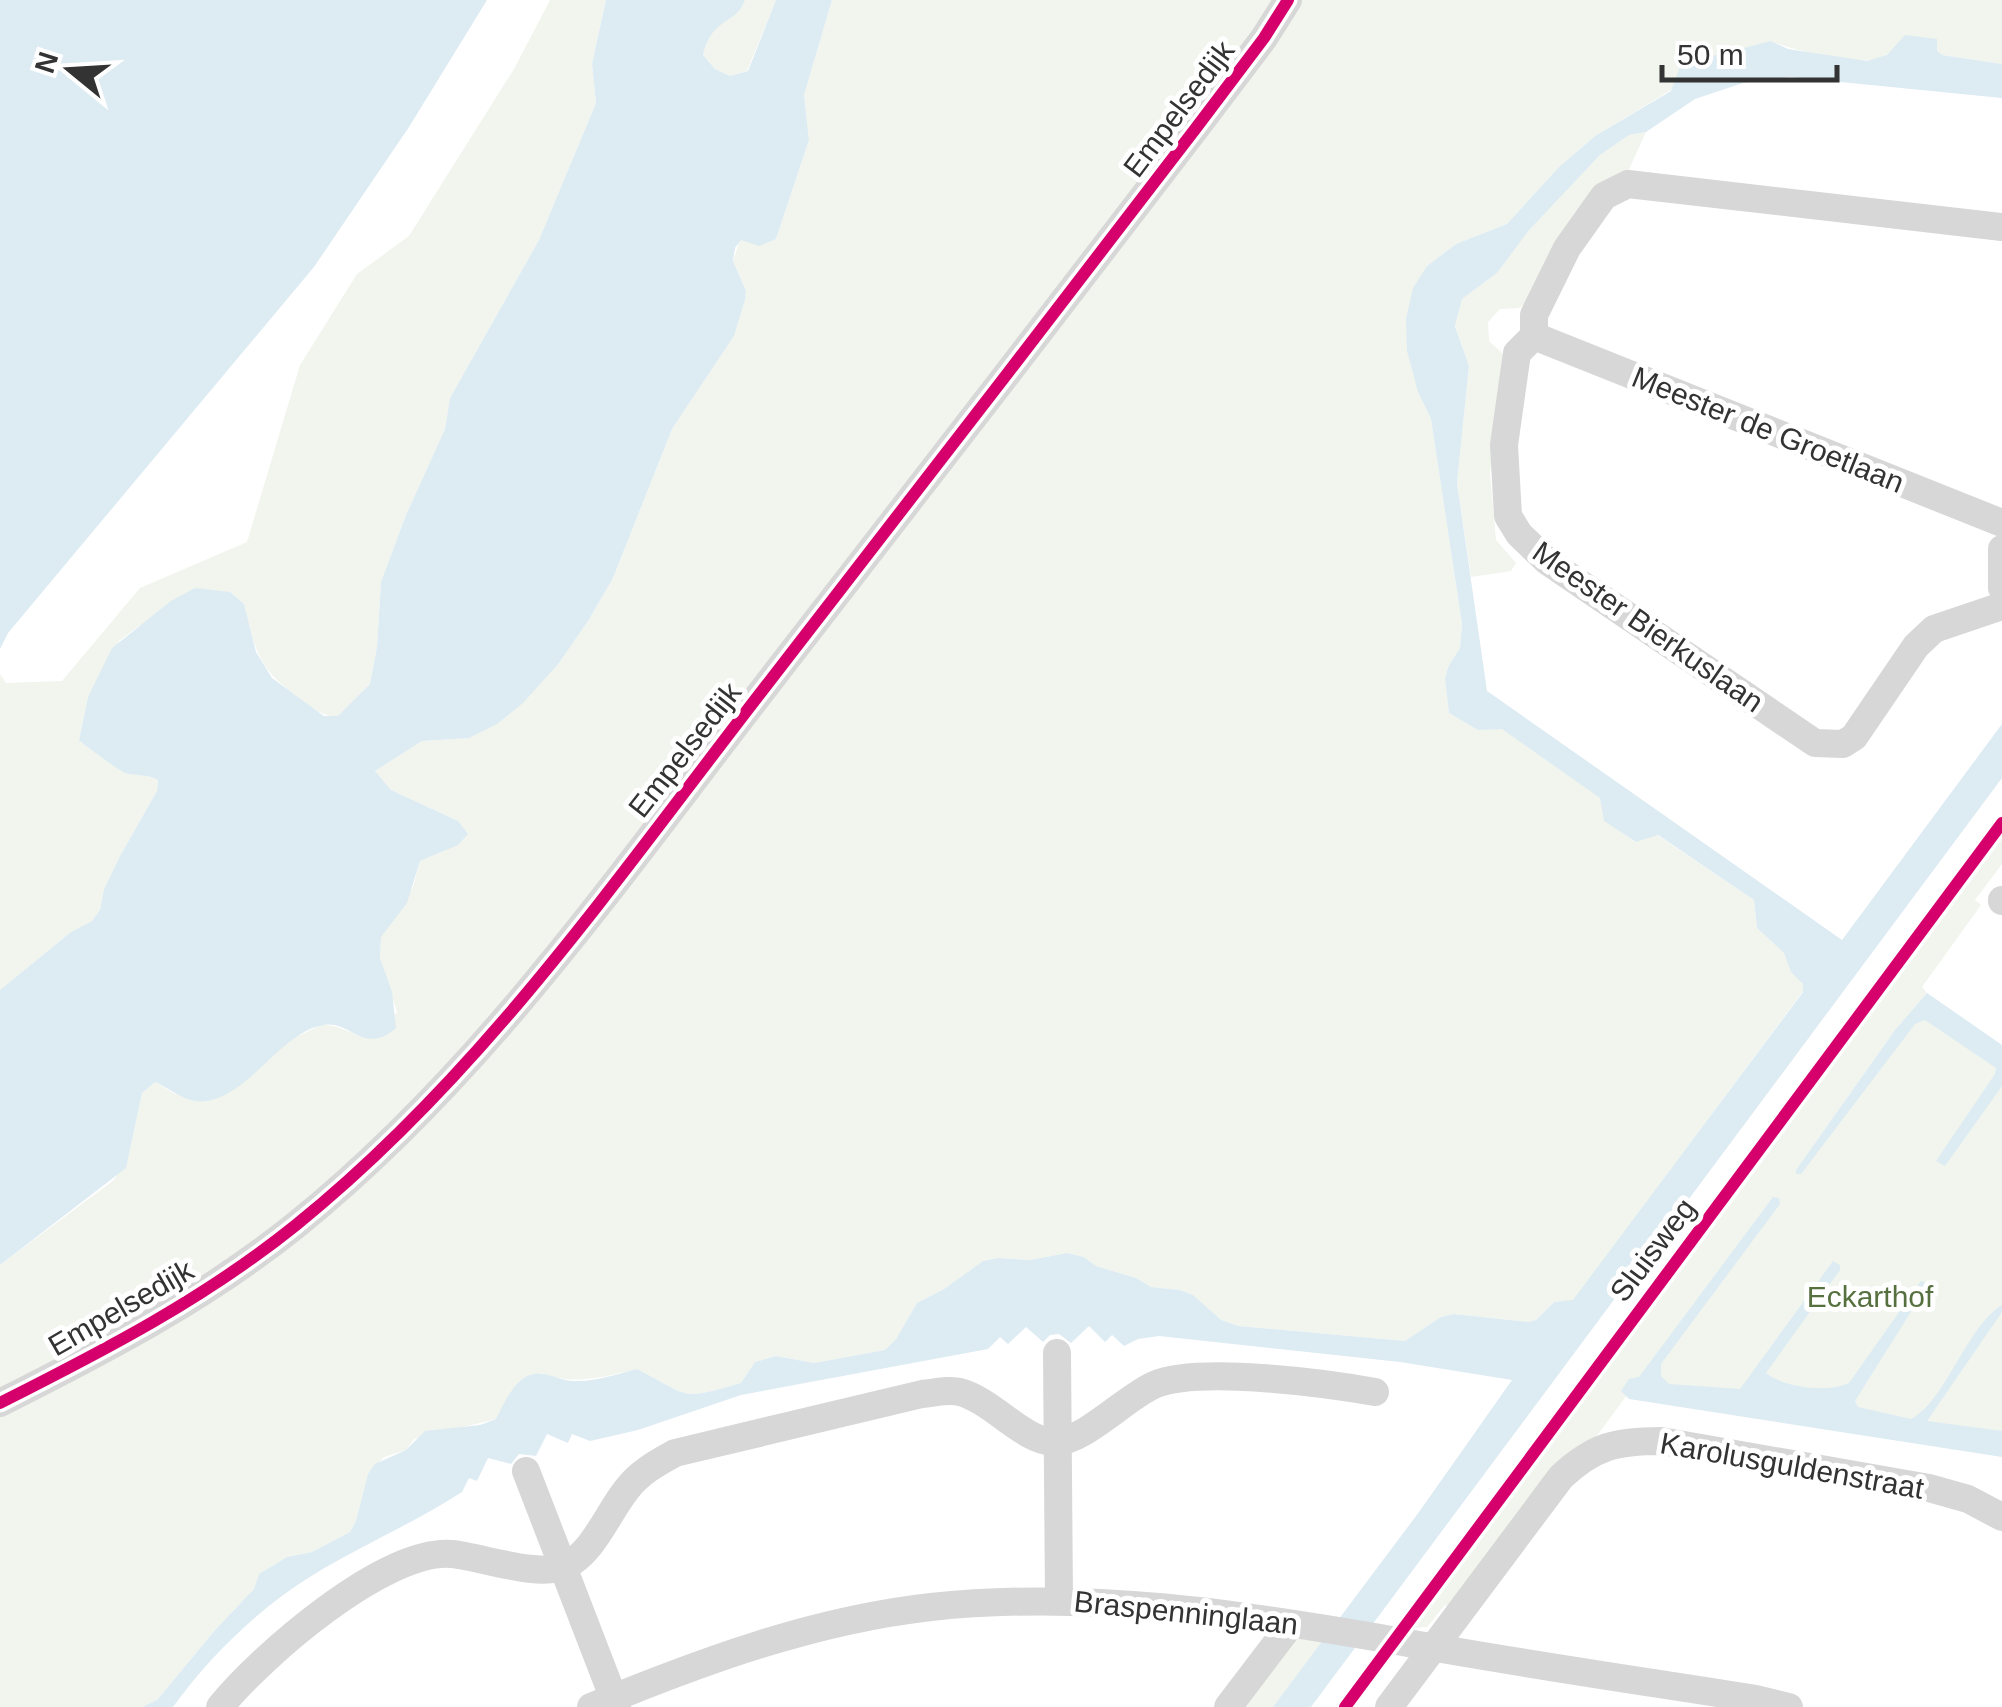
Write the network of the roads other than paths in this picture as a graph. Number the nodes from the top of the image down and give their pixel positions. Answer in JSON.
{"nodes":[{"id":1,"x":1288,"y":0,"type":"edge"},
{"id":2,"x":2002,"y":227,"type":"edge"},
{"id":3,"x":1534,"y":336,"type":"junction"},
{"id":4,"x":2002,"y":523,"type":"edge"},
{"id":5,"x":2002,"y":550,"type":"edge"},
{"id":6,"x":2002,"y":588,"type":"edge"},
{"id":7,"x":2002,"y":606,"type":"edge"},
{"id":8,"x":1057,"y":1352,"type":"dead end"},
{"id":9,"x":1374,"y":1392,"type":"dead end"},
{"id":10,"x":0,"y":1403,"type":"edge"},
{"id":11,"x":1057,"y":1442,"type":"junction"},
{"id":12,"x":526,"y":1472,"type":"dead end"},
{"id":13,"x":2002,"y":1517,"type":"edge"},
{"id":14,"x":562,"y":1568,"type":"junction"},
{"id":15,"x":1059,"y":1599,"type":"junction"},
{"id":16,"x":1300,"y":1625,"type":"junction"},
{"id":17,"x":1432,"y":1647,"type":"junction"},
{"id":18,"x":607,"y":1704,"type":"edge"},
{"id":19,"x":220,"y":1707,"type":"edge"},
{"id":20,"x":1228,"y":1707,"type":"edge"},
{"id":21,"x":1389,"y":1707,"type":"edge"},
{"id":22,"x":1790,"y":1707,"type":"edge"}],
"edges":[{"from":1,"to":10,"type":"street","name":"Empelsedijk"},
{"from":2,"to":3,"type":"street","name":"Meester Bierkuslaan"},
{"from":3,"to":4,"type":"street","name":"Meester de Groetlaan"},
{"from":3,"to":7,"type":"street","name":"Meester Bierkuslaan"},
{"from":5,"to":6,"type":"street"},
{"from":8,"to":11,"type":"street"},
{"from":9,"to":11,"type":"street"},
{"from":11,"to":14,"type":"street"},
{"from":11,"to":15,"type":"street"},
{"from":12,"to":14,"type":"street"},
{"from":13,"to":17,"type":"street","name":"Karolusguldenstraat"},
{"from":14,"to":18,"type":"street"},
{"from":14,"to":19,"type":"street"},
{"from":15,"to":16,"type":"street","name":"Braspenninglaan"},
{"from":15,"to":18,"type":"street","name":"Braspenninglaan"},
{"from":16,"to":17,"type":"street","name":"Braspenninglaan"},
{"from":16,"to":20,"type":"street"},
{"from":17,"to":21,"type":"street","name":"Karolusguldenstraat"},
{"from":17,"to":22,"type":"street","name":"Braspenninglaan"}]}
